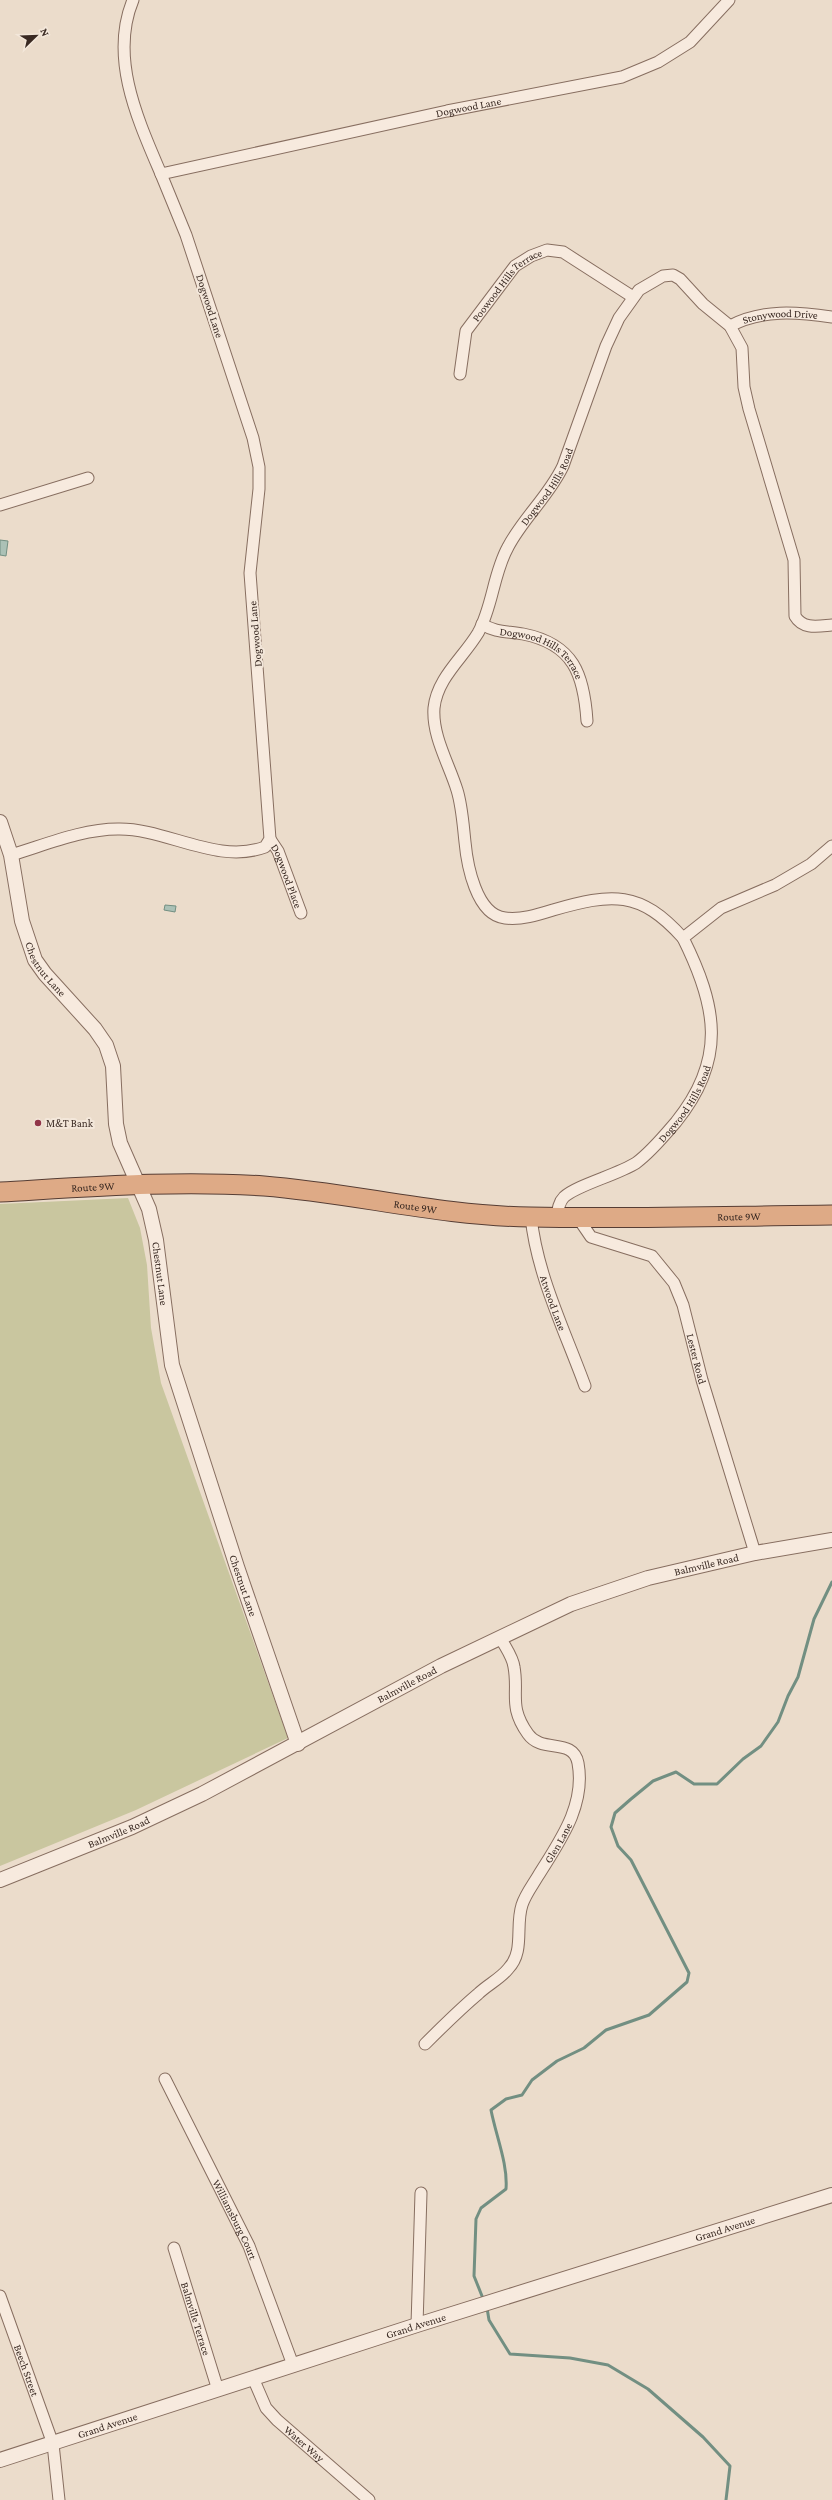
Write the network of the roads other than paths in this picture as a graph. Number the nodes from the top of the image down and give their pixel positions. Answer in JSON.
{"nodes":[{"id":1,"x":133,"y":0,"type":"edge"},
{"id":2,"x":728,"y":0,"type":"edge"},
{"id":3,"x":161,"y":174,"type":"junction"},
{"id":4,"x":633,"y":297,"type":"junction"},
{"id":5,"x":832,"y":317,"type":"edge"},
{"id":6,"x":730,"y":326,"type":"junction"},
{"id":7,"x":460,"y":374,"type":"dead end"},
{"id":8,"x":88,"y":478,"type":"dead end"},
{"id":9,"x":0,"y":505,"type":"edge"},
{"id":10,"x":482,"y":624,"type":"junction"},
{"id":11,"x":832,"y":625,"type":"edge"},
{"id":12,"x":587,"y":721,"type":"dead end"},
{"id":13,"x":0,"y":822,"type":"edge"},
{"id":14,"x":270,"y":839,"type":"junction"},
{"id":15,"x":832,"y":846,"type":"edge"},
{"id":16,"x":11,"y":855,"type":"junction"},
{"id":17,"x":301,"y":913,"type":"dead end"},
{"id":18,"x":683,"y":938,"type":"junction"},
{"id":19,"x":138,"y":1184,"type":"junction"},
{"id":20,"x":0,"y":1192,"type":"edge"},
{"id":21,"x":832,"y":1215,"type":"edge"},
{"id":22,"x":557,"y":1216,"type":"junction"},
{"id":23,"x":531,"y":1217,"type":"junction"},
{"id":24,"x":578,"y":1218,"type":"junction"},
{"id":25,"x":585,"y":1386,"type":"dead end"},
{"id":26,"x":831,"y":1540,"type":"edge"},
{"id":27,"x":755,"y":1552,"type":"junction"},
{"id":28,"x":500,"y":1637,"type":"junction"},
{"id":29,"x":298,"y":1744,"type":"junction"},
{"id":30,"x":0,"y":1880,"type":"edge"},
{"id":31,"x":425,"y":2044,"type":"dead end"},
{"id":32,"x":165,"y":2079,"type":"dead end"},
{"id":33,"x":420,"y":2193,"type":"dead end"},
{"id":34,"x":832,"y":2195,"type":"edge"},
{"id":35,"x":174,"y":2248,"type":"dead end"},
{"id":36,"x":0,"y":2296,"type":"edge"},
{"id":37,"x":417,"y":2324,"type":"junction"},
{"id":38,"x":293,"y":2365,"type":"junction"},
{"id":39,"x":253,"y":2378,"type":"junction"},
{"id":40,"x":218,"y":2390,"type":"junction"},
{"id":41,"x":52,"y":2444,"type":"junction"},
{"id":42,"x":0,"y":2460,"type":"edge"},
{"id":43,"x":59,"y":2500,"type":"edge"},
{"id":44,"x":369,"y":2500,"type":"edge"}],
"edges":[{"from":1,"to":3,"type":"street","name":"Dogwood Lane"},
{"from":2,"to":3,"type":"street","name":"Dogwood Lane"},
{"from":3,"to":14,"type":"street","name":"Dogwood Lane"},
{"from":4,"to":6,"type":"street","name":"Dogwood Hills Road"},
{"from":4,"to":7,"type":"street","name":"Poowood Hills Terrace"},
{"from":4,"to":10,"type":"street","name":"Dogwood Hills Road"},
{"from":5,"to":6,"type":"street","name":"Stonywood Drive"},
{"from":6,"to":11,"type":"street","name":"Dogwood Hills Road"},
{"from":8,"to":9,"type":"street"},
{"from":10,"to":12,"type":"street","name":"Dogwood Hills Terrace"},
{"from":10,"to":18,"type":"street","name":"Dogwood Hills Road"},
{"from":13,"to":16,"type":"street","name":"Chestnut Lane"},
{"from":14,"to":16,"type":"street"},
{"from":14,"to":17,"type":"street","name":"Dogwood Place"},
{"from":15,"to":18,"type":"street"},
{"from":16,"to":19,"type":"street","name":"Chestnut Lane"},
{"from":18,"to":22,"type":"street","name":"Dogwood Hills Road"},
{"from":19,"to":20,"type":"highway","name":"Route 9W"},
{"from":19,"to":23,"type":"highway","name":"Route 9W"},
{"from":19,"to":29,"type":"street","name":"Chestnut Lane"},
{"from":21,"to":24,"type":"highway","name":"Route 9W"},
{"from":22,"to":23,"type":"highway","name":"Route 9W"},
{"from":22,"to":24,"type":"highway","name":"Route 9W"},
{"from":23,"to":25,"type":"street","name":"Atwood Lane"},
{"from":24,"to":27,"type":"street","name":"Lester Road"},
{"from":26,"to":27,"type":"street","name":"Balmville Road"},
{"from":27,"to":28,"type":"street","name":"Balmville Road"},
{"from":28,"to":29,"type":"street","name":"Balmville Road"},
{"from":28,"to":31,"type":"street","name":"Glen Lane"},
{"from":29,"to":30,"type":"street","name":"Balmville Road"},
{"from":32,"to":38,"type":"street","name":"Williamsburg Court"},
{"from":33,"to":37,"type":"street"},
{"from":34,"to":37,"type":"street","name":"Grand Avenue"},
{"from":35,"to":40,"type":"street","name":"Balmville Terrace"},
{"from":36,"to":41,"type":"street","name":"Beech Street"},
{"from":37,"to":38,"type":"street","name":"Grand Avenue"},
{"from":38,"to":39,"type":"street","name":"Grand Avenue"},
{"from":39,"to":40,"type":"street","name":"Grand Avenue"},
{"from":39,"to":44,"type":"street","name":"Water Way"},
{"from":40,"to":41,"type":"street","name":"Grand Avenue"},
{"from":41,"to":42,"type":"street","name":"Grand Avenue"},
{"from":41,"to":43,"type":"street","name":"Beech Street"}]}
